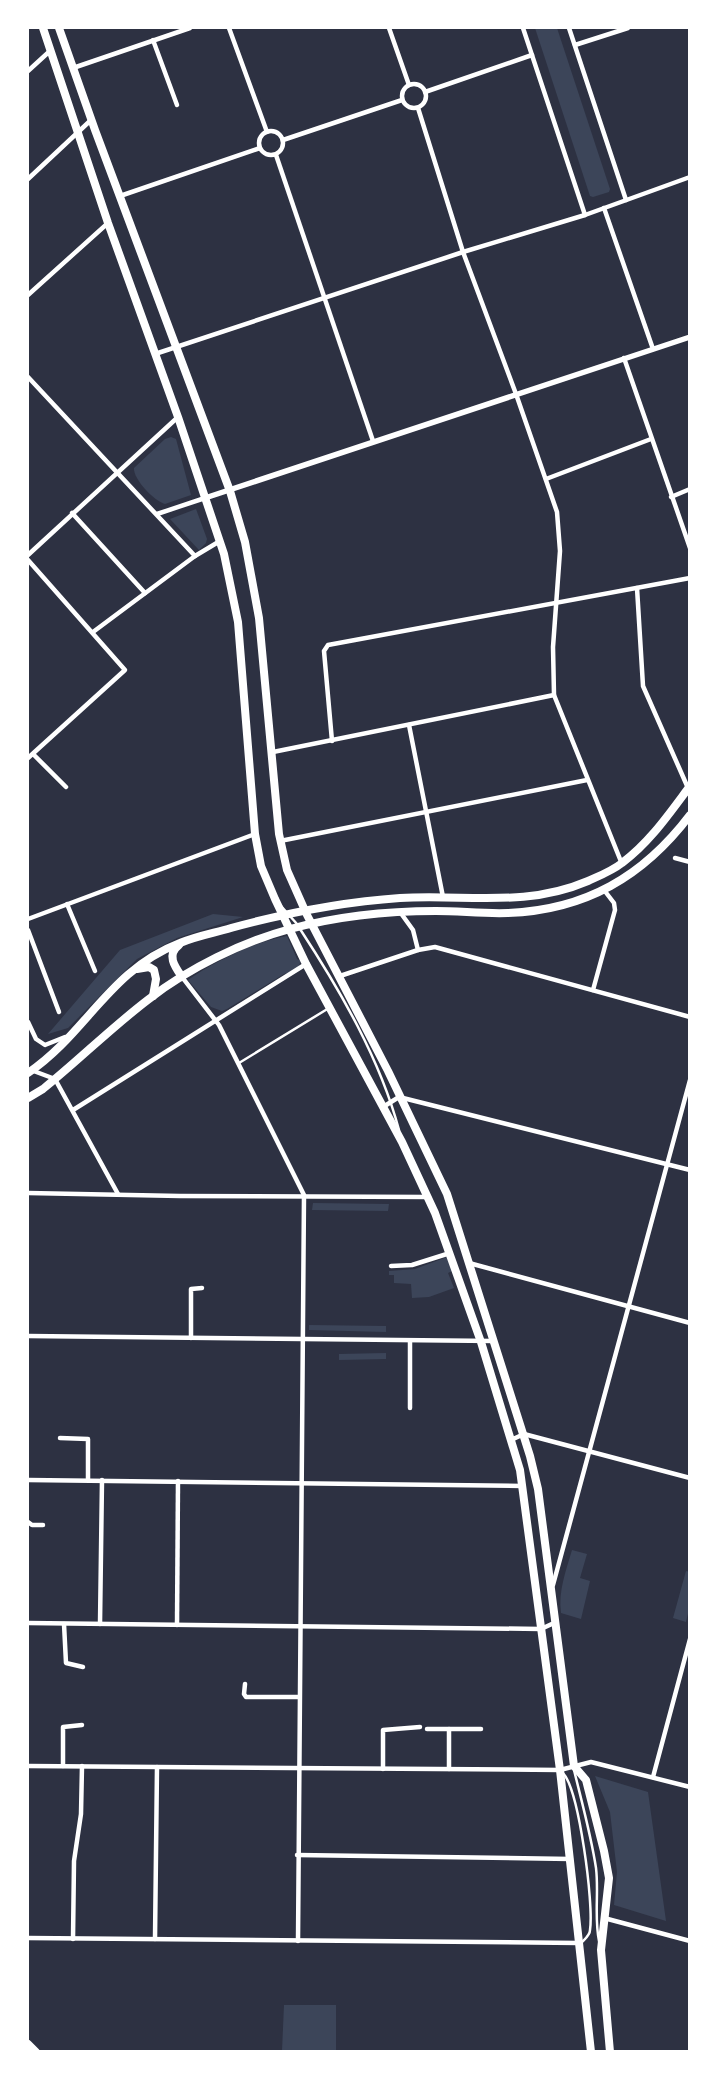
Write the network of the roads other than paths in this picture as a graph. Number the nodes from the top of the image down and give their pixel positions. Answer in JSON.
{"nodes":[{"id":1,"x":43,"y":28,"type":"edge"},
{"id":2,"x":58,"y":28,"type":"edge"},
{"id":3,"x":190,"y":28,"type":"edge"},
{"id":4,"x":229,"y":28,"type":"edge"},
{"id":5,"x":389,"y":28,"type":"edge"},
{"id":6,"x":523,"y":28,"type":"edge"},
{"id":7,"x":569,"y":28,"type":"edge"},
{"id":8,"x":628,"y":28,"type":"edge"},
{"id":9,"x":153,"y":40,"type":"junction"},
{"id":10,"x":575,"y":45,"type":"junction"},
{"id":11,"x":51,"y":50,"type":"junction"},
{"id":12,"x":532,"y":55,"type":"junction"},
{"id":13,"x":72,"y":68,"type":"junction"},
{"id":14,"x":28,"y":71,"type":"edge"},
{"id":15,"x":410,"y":85,"type":"junction"},
{"id":16,"x":425,"y":92,"type":"junction"},
{"id":17,"x":402,"y":100,"type":"junction"},
{"id":18,"x":177,"y":105,"type":"dead end"},
{"id":19,"x":418,"y":108,"type":"junction"},
{"id":20,"x":91,"y":120,"type":"junction"},
{"id":21,"x":267,"y":132,"type":"junction"},
{"id":22,"x":78,"y":133,"type":"junction"},
{"id":23,"x":283,"y":140,"type":"junction"},
{"id":24,"x":260,"y":148,"type":"junction"},
{"id":25,"x":276,"y":155,"type":"junction"},
{"id":26,"x":690,"y":177,"type":"edge"},
{"id":27,"x":28,"y":179,"type":"edge"},
{"id":28,"x":120,"y":196,"type":"junction"},
{"id":29,"x":626,"y":200,"type":"junction"},
{"id":30,"x":604,"y":208,"type":"junction"},
{"id":31,"x":585,"y":215,"type":"junction"},
{"id":32,"x":108,"y":223,"type":"junction"},
{"id":33,"x":463,"y":252,"type":"junction"},
{"id":34,"x":28,"y":296,"type":"edge"},
{"id":35,"x":326,"y":299,"type":"junction"},
{"id":36,"x":690,"y":337,"type":"edge"},
{"id":37,"x":177,"y":348,"type":"junction"},
{"id":38,"x":652,"y":349,"type":"junction"},
{"id":39,"x":155,"y":354,"type":"junction"},
{"id":40,"x":624,"y":358,"type":"junction"},
{"id":41,"x":28,"y":377,"type":"edge"},
{"id":42,"x":516,"y":394,"type":"junction"},
{"id":43,"x":178,"y":417,"type":"junction"},
{"id":44,"x":652,"y":439,"type":"junction"},
{"id":45,"x":373,"y":441,"type":"junction"},
{"id":46,"x":118,"y":472,"type":"junction"},
{"id":47,"x":546,"y":479,"type":"junction"},
{"id":48,"x":690,"y":489,"type":"edge"},
{"id":49,"x":230,"y":490,"type":"junction"},
{"id":50,"x":671,"y":497,"type":"junction"},
{"id":51,"x":205,"y":498,"type":"junction"},
{"id":52,"x":72,"y":514,"type":"junction"},
{"id":53,"x":157,"y":514,"type":"junction"},
{"id":54,"x":220,"y":542,"type":"junction"},
{"id":55,"x":690,"y":548,"type":"edge"},
{"id":56,"x":28,"y":554,"type":"edge"},
{"id":57,"x":195,"y":556,"type":"junction"},
{"id":58,"x":28,"y":560,"type":"edge"},
{"id":59,"x":690,"y":578,"type":"edge"},
{"id":60,"x":637,"y":588,"type":"junction"},
{"id":61,"x":146,"y":593,"type":"junction"},
{"id":62,"x":557,"y":604,"type":"junction"},
{"id":63,"x":93,"y":632,"type":"junction"},
{"id":64,"x":554,"y":695,"type":"junction"},
{"id":65,"x":409,"y":724,"type":"junction"},
{"id":66,"x":332,"y":741,"type":"junction"},
{"id":67,"x":273,"y":752,"type":"junction"},
{"id":68,"x":33,"y":754,"type":"junction"},
{"id":69,"x":28,"y":758,"type":"edge"},
{"id":70,"x":587,"y":780,"type":"junction"},
{"id":71,"x":66,"y":787,"type":"dead end"},
{"id":72,"x":689,"y":787,"type":"edge"},
{"id":73,"x":426,"y":813,"type":"junction"},
{"id":74,"x":690,"y":815,"type":"edge"},
{"id":75,"x":255,"y":834,"type":"junction"},
{"id":76,"x":280,"y":841,"type":"junction"},
{"id":77,"x":675,"y":858,"type":"dead end"},
{"id":78,"x":690,"y":862,"type":"edge"},
{"id":79,"x":622,"y":864,"type":"junction"},
{"id":80,"x":604,"y":890,"type":"junction"},
{"id":81,"x":444,"y":898,"type":"junction"},
{"id":82,"x":67,"y":904,"type":"junction"},
{"id":83,"x":305,"y":910,"type":"junction"},
{"id":84,"x":400,"y":912,"type":"junction"},
{"id":85,"x":286,"y":914,"type":"junction"},
{"id":86,"x":28,"y":920,"type":"edge"},
{"id":87,"x":312,"y":924,"type":"junction"},
{"id":88,"x":299,"y":927,"type":"junction"},
{"id":89,"x":290,"y":929,"type":"junction"},
{"id":90,"x":28,"y":930,"type":"edge"},
{"id":91,"x":186,"y":940,"type":"junction"},
{"id":92,"x":418,"y":950,"type":"junction"},
{"id":93,"x":306,"y":964,"type":"junction"},
{"id":94,"x":95,"y":971,"type":"dead end"},
{"id":95,"x":127,"y":973,"type":"junction"},
{"id":96,"x":340,"y":976,"type":"junction"},
{"id":97,"x":182,"y":977,"type":"junction"},
{"id":98,"x":593,"y":990,"type":"junction"},
{"id":99,"x":153,"y":996,"type":"junction"},
{"id":100,"x":330,"y":1007,"type":"junction"},
{"id":101,"x":58,"y":1012,"type":"dead end"},
{"id":102,"x":690,"y":1017,"type":"edge"},
{"id":103,"x":216,"y":1020,"type":"junction"},
{"id":104,"x":28,"y":1022,"type":"edge"},
{"id":105,"x":71,"y":1035,"type":"junction"},
{"id":106,"x":238,"y":1063,"type":"junction"},
{"id":107,"x":29,"y":1071,"type":"edge"},
{"id":108,"x":55,"y":1080,"type":"junction"},
{"id":109,"x":690,"y":1080,"type":"edge"},
{"id":110,"x":400,"y":1097,"type":"junction"},
{"id":111,"x":28,"y":1098,"type":"edge"},
{"id":112,"x":392,"y":1102,"type":"junction"},
{"id":113,"x":383,"y":1107,"type":"junction"},
{"id":114,"x":73,"y":1110,"type":"junction"},
{"id":115,"x":402,"y":1142,"type":"junction"},
{"id":116,"x":667,"y":1164,"type":"junction"},
{"id":117,"x":690,"y":1170,"type":"edge"},
{"id":118,"x":28,"y":1193,"type":"edge"},
{"id":119,"x":118,"y":1194,"type":"junction"},
{"id":120,"x":304,"y":1196,"type":"junction"},
{"id":121,"x":428,"y":1197,"type":"junction"},
{"id":122,"x":451,"y":1253,"type":"junction"},
{"id":123,"x":469,"y":1263,"type":"junction"},
{"id":124,"x":391,"y":1266,"type":"dead end"},
{"id":125,"x":202,"y":1288,"type":"dead end"},
{"id":126,"x":628,"y":1307,"type":"junction"},
{"id":127,"x":690,"y":1323,"type":"edge"},
{"id":128,"x":28,"y":1336,"type":"edge"},
{"id":129,"x":191,"y":1338,"type":"junction"},
{"id":130,"x":302,"y":1340,"type":"junction"},
{"id":131,"x":410,"y":1341,"type":"junction"},
{"id":132,"x":494,"y":1341,"type":"junction"},
{"id":133,"x":481,"y":1342,"type":"junction"},
{"id":134,"x":410,"y":1408,"type":"dead end"},
{"id":135,"x":524,"y":1434,"type":"junction"},
{"id":136,"x":60,"y":1438,"type":"dead end"},
{"id":137,"x":511,"y":1440,"type":"junction"},
{"id":138,"x":589,"y":1451,"type":"junction"},
{"id":139,"x":690,"y":1478,"type":"edge"},
{"id":140,"x":28,"y":1480,"type":"edge"},
{"id":141,"x":88,"y":1480,"type":"junction"},
{"id":142,"x":102,"y":1480,"type":"junction"},
{"id":143,"x":178,"y":1482,"type":"junction"},
{"id":144,"x":301,"y":1482,"type":"junction"},
{"id":145,"x":523,"y":1486,"type":"junction"},
{"id":146,"x":28,"y":1522,"type":"edge"},
{"id":147,"x":43,"y":1525,"type":"dead end"},
{"id":148,"x":550,"y":1596,"type":"junction"},
{"id":149,"x":28,"y":1623,"type":"edge"},
{"id":150,"x":554,"y":1623,"type":"junction"},
{"id":151,"x":64,"y":1624,"type":"junction"},
{"id":152,"x":100,"y":1624,"type":"junction"},
{"id":153,"x":177,"y":1625,"type":"junction"},
{"id":154,"x":300,"y":1626,"type":"junction"},
{"id":155,"x":541,"y":1629,"type":"junction"},
{"id":156,"x":690,"y":1639,"type":"edge"},
{"id":157,"x":84,"y":1667,"type":"dead end"},
{"id":158,"x":245,"y":1684,"type":"dead end"},
{"id":159,"x":299,"y":1697,"type":"junction"},
{"id":160,"x":82,"y":1725,"type":"dead end"},
{"id":161,"x":420,"y":1727,"type":"dead end"},
{"id":162,"x":427,"y":1729,"type":"dead end"},
{"id":163,"x":481,"y":1729,"type":"dead end"},
{"id":164,"x":449,"y":1730,"type":"junction"},
{"id":165,"x":28,"y":1766,"type":"edge"},
{"id":166,"x":63,"y":1766,"type":"junction"},
{"id":167,"x":82,"y":1766,"type":"junction"},
{"id":168,"x":574,"y":1766,"type":"junction"},
{"id":169,"x":157,"y":1767,"type":"junction"},
{"id":170,"x":300,"y":1768,"type":"junction"},
{"id":171,"x":383,"y":1769,"type":"junction"},
{"id":172,"x":449,"y":1769,"type":"junction"},
{"id":173,"x":560,"y":1770,"type":"junction"},
{"id":174,"x":653,"y":1778,"type":"junction"},
{"id":175,"x":690,"y":1787,"type":"edge"},
{"id":176,"x":297,"y":1855,"type":"junction"},
{"id":177,"x":571,"y":1859,"type":"junction"},
{"id":178,"x":604,"y":1918,"type":"junction"},
{"id":179,"x":28,"y":1938,"type":"edge"},
{"id":180,"x":73,"y":1939,"type":"junction"},
{"id":181,"x":156,"y":1939,"type":"junction"},
{"id":182,"x":298,"y":1941,"type":"junction"},
{"id":183,"x":690,"y":1941,"type":"edge"},
{"id":184,"x":581,"y":1943,"type":"junction"},
{"id":185,"x":601,"y":1950,"type":"junction"},
{"id":186,"x":28,"y":2044,"type":"edge"},
{"id":187,"x":36,"y":2051,"type":"edge"},
{"id":188,"x":591,"y":2052,"type":"edge"},
{"id":189,"x":610,"y":2052,"type":"edge"}],
"edges":[{"from":1,"to":11,"type":"main road"},
{"from":2,"to":13,"type":"main road"},
{"from":3,"to":9,"type":"street"},
{"from":4,"to":21,"type":"street"},
{"from":5,"to":15,"type":"street"},
{"from":6,"to":12,"type":"street"},
{"from":7,"to":10,"type":"street"},
{"from":8,"to":10,"type":"street"},
{"from":9,"to":13,"type":"street"},
{"from":9,"to":18,"type":"street"},
{"from":10,"to":29,"type":"street"},
{"from":11,"to":14,"type":"street"},
{"from":11,"to":22,"type":"main road"},
{"from":12,"to":16,"type":"street"},
{"from":12,"to":31,"type":"street"},
{"from":13,"to":20,"type":"main road"},
{"from":15,"to":16,"type":"street"},
{"from":15,"to":17,"type":"street"},
{"from":16,"to":19,"type":"street"},
{"from":17,"to":19,"type":"street"},
{"from":17,"to":23,"type":"street"},
{"from":19,"to":33,"type":"street"},
{"from":20,"to":22,"type":"street"},
{"from":20,"to":28,"type":"main road"},
{"from":21,"to":23,"type":"street"},
{"from":21,"to":24,"type":"street"},
{"from":22,"to":27,"type":"street"},
{"from":22,"to":32,"type":"main road"},
{"from":23,"to":25,"type":"street"},
{"from":24,"to":25,"type":"street"},
{"from":24,"to":28,"type":"street"},
{"from":25,"to":35,"type":"street"},
{"from":26,"to":29,"type":"street"},
{"from":28,"to":37,"type":"main road"},
{"from":29,"to":30,"type":"street"},
{"from":30,"to":31,"type":"street"},
{"from":30,"to":38,"type":"street"},
{"from":31,"to":33,"type":"street"},
{"from":32,"to":34,"type":"street"},
{"from":32,"to":39,"type":"main road"},
{"from":33,"to":35,"type":"street"},
{"from":33,"to":42,"type":"street"},
{"from":35,"to":37,"type":"street"},
{"from":35,"to":45,"type":"street"},
{"from":36,"to":38,"type":"street"},
{"from":37,"to":39,"type":"street"},
{"from":37,"to":49,"type":"main road"},
{"from":38,"to":40,"type":"street"},
{"from":39,"to":43,"type":"main road"},
{"from":40,"to":42,"type":"street"},
{"from":40,"to":44,"type":"street"},
{"from":41,"to":46,"type":"street"},
{"from":42,"to":45,"type":"street"},
{"from":42,"to":47,"type":"street"},
{"from":43,"to":46,"type":"street"},
{"from":43,"to":51,"type":"main road"},
{"from":44,"to":47,"type":"street"},
{"from":44,"to":50,"type":"street"},
{"from":45,"to":49,"type":"street"},
{"from":46,"to":52,"type":"street"},
{"from":46,"to":53,"type":"street"},
{"from":47,"to":62,"type":"street"},
{"from":48,"to":50,"type":"street"},
{"from":49,"to":51,"type":"street"},
{"from":49,"to":67,"type":"main road"},
{"from":50,"to":55,"type":"street"},
{"from":51,"to":53,"type":"street"},
{"from":51,"to":54,"type":"main road"},
{"from":52,"to":56,"type":"street"},
{"from":52,"to":61,"type":"street"},
{"from":53,"to":57,"type":"street"},
{"from":54,"to":57,"type":"street"},
{"from":54,"to":75,"type":"main road"},
{"from":57,"to":61,"type":"street"},
{"from":58,"to":63,"type":"street"},
{"from":59,"to":60,"type":"street"},
{"from":60,"to":62,"type":"street"},
{"from":60,"to":72,"type":"street"},
{"from":61,"to":63,"type":"street"},
{"from":62,"to":64,"type":"street"},
{"from":62,"to":66,"type":"street"},
{"from":63,"to":68,"type":"street"},
{"from":64,"to":65,"type":"street"},
{"from":64,"to":70,"type":"street"},
{"from":65,"to":66,"type":"street"},
{"from":65,"to":73,"type":"street"},
{"from":66,"to":67,"type":"street"},
{"from":67,"to":76,"type":"main road"},
{"from":68,"to":69,"type":"street"},
{"from":68,"to":71,"type":"street"},
{"from":70,"to":73,"type":"street"},
{"from":70,"to":79,"type":"street"},
{"from":72,"to":79,"type":"main road"},
{"from":73,"to":76,"type":"street"},
{"from":73,"to":81,"type":"street"},
{"from":74,"to":80,"type":"main road"},
{"from":75,"to":82,"type":"street"},
{"from":75,"to":85,"type":"main road"},
{"from":76,"to":83,"type":"main road"},
{"from":77,"to":78,"type":"street"},
{"from":79,"to":81,"type":"main road"},
{"from":80,"to":84,"type":"main road"},
{"from":80,"to":98,"type":"street"},
{"from":81,"to":83,"type":"main road"},
{"from":82,"to":86,"type":"street"},
{"from":82,"to":94,"type":"street"},
{"from":83,"to":85,"type":"main road"},
{"from":83,"to":87,"type":"main road"},
{"from":84,"to":87,"type":"main road"},
{"from":84,"to":92,"type":"street"},
{"from":85,"to":88,"type":"lane"},
{"from":85,"to":89,"type":"main road"},
{"from":85,"to":91,"type":"main road"},
{"from":87,"to":88,"type":"main road"},
{"from":87,"to":96,"type":"main road"},
{"from":88,"to":89,"type":"main road"},
{"from":88,"to":112,"type":"lane"},
{"from":89,"to":93,"type":"main road"},
{"from":89,"to":97,"type":"main road"},
{"from":90,"to":101,"type":"street"},
{"from":91,"to":95,"type":"main road"},
{"from":91,"to":97,"type":"main road"},
{"from":92,"to":96,"type":"street"},
{"from":92,"to":98,"type":"street"},
{"from":93,"to":100,"type":"main road"},
{"from":93,"to":103,"type":"street"},
{"from":95,"to":99,"type":"main road"},
{"from":95,"to":105,"type":"main road"},
{"from":96,"to":110,"type":"main road"},
{"from":97,"to":99,"type":"main road"},
{"from":97,"to":103,"type":"street"},
{"from":98,"to":102,"type":"street"},
{"from":99,"to":108,"type":"main road"},
{"from":100,"to":106,"type":"lane"},
{"from":100,"to":113,"type":"main road"},
{"from":103,"to":106,"type":"street"},
{"from":103,"to":114,"type":"street"},
{"from":104,"to":105,"type":"street"},
{"from":105,"to":107,"type":"main road"},
{"from":106,"to":120,"type":"street"},
{"from":107,"to":108,"type":"street"},
{"from":108,"to":111,"type":"main road"},
{"from":108,"to":114,"type":"street"},
{"from":109,"to":116,"type":"street"},
{"from":110,"to":112,"type":"street"},
{"from":110,"to":116,"type":"street"},
{"from":110,"to":123,"type":"main road"},
{"from":112,"to":113,"type":"street"},
{"from":112,"to":115,"type":"lane"},
{"from":113,"to":115,"type":"main road"},
{"from":114,"to":119,"type":"street"},
{"from":115,"to":121,"type":"main road"},
{"from":116,"to":117,"type":"street"},
{"from":116,"to":126,"type":"street"},
{"from":118,"to":119,"type":"street"},
{"from":119,"to":120,"type":"street"},
{"from":120,"to":121,"type":"street"},
{"from":120,"to":130,"type":"street"},
{"from":121,"to":122,"type":"main road"},
{"from":122,"to":124,"type":"street"},
{"from":122,"to":133,"type":"main road"},
{"from":123,"to":126,"type":"street"},
{"from":123,"to":132,"type":"main road"},
{"from":125,"to":129,"type":"street"},
{"from":126,"to":127,"type":"street"},
{"from":126,"to":138,"type":"street"},
{"from":128,"to":129,"type":"street"},
{"from":129,"to":130,"type":"street"},
{"from":130,"to":131,"type":"street"},
{"from":130,"to":144,"type":"street"},
{"from":131,"to":133,"type":"street"},
{"from":131,"to":134,"type":"street"},
{"from":132,"to":133,"type":"street"},
{"from":132,"to":135,"type":"main road"},
{"from":133,"to":137,"type":"main road"},
{"from":135,"to":137,"type":"street"},
{"from":135,"to":138,"type":"street"},
{"from":135,"to":148,"type":"main road"},
{"from":136,"to":141,"type":"street"},
{"from":137,"to":145,"type":"main road"},
{"from":138,"to":139,"type":"street"},
{"from":138,"to":148,"type":"street"},
{"from":140,"to":141,"type":"street"},
{"from":141,"to":142,"type":"street"},
{"from":142,"to":143,"type":"street"},
{"from":142,"to":152,"type":"street"},
{"from":143,"to":144,"type":"street"},
{"from":143,"to":153,"type":"street"},
{"from":144,"to":145,"type":"street"},
{"from":144,"to":154,"type":"street"},
{"from":145,"to":155,"type":"main road"},
{"from":146,"to":147,"type":"street"},
{"from":148,"to":150,"type":"main road"},
{"from":149,"to":151,"type":"street"},
{"from":150,"to":155,"type":"street"},
{"from":150,"to":168,"type":"main road"},
{"from":151,"to":152,"type":"street"},
{"from":151,"to":157,"type":"street"},
{"from":152,"to":153,"type":"street"},
{"from":153,"to":154,"type":"street"},
{"from":154,"to":155,"type":"street"},
{"from":154,"to":159,"type":"street"},
{"from":155,"to":173,"type":"main road"},
{"from":156,"to":174,"type":"street"},
{"from":158,"to":159,"type":"street"},
{"from":159,"to":170,"type":"street"},
{"from":160,"to":166,"type":"street"},
{"from":161,"to":171,"type":"street"},
{"from":162,"to":164,"type":"street"},
{"from":163,"to":164,"type":"street"},
{"from":164,"to":172,"type":"street"},
{"from":165,"to":166,"type":"street"},
{"from":166,"to":167,"type":"street"},
{"from":167,"to":169,"type":"street"},
{"from":167,"to":180,"type":"street"},
{"from":168,"to":173,"type":"street"},
{"from":168,"to":174,"type":"street"},
{"from":168,"to":178,"type":"main road"},
{"from":168,"to":185,"type":"lane"},
{"from":169,"to":170,"type":"street"},
{"from":169,"to":181,"type":"street"},
{"from":170,"to":171,"type":"street"},
{"from":170,"to":176,"type":"street"},
{"from":171,"to":172,"type":"street"},
{"from":172,"to":173,"type":"street"},
{"from":173,"to":177,"type":"main road"},
{"from":173,"to":184,"type":"lane"},
{"from":174,"to":175,"type":"street"},
{"from":176,"to":177,"type":"street"},
{"from":176,"to":182,"type":"street"},
{"from":177,"to":184,"type":"main road"},
{"from":178,"to":183,"type":"street"},
{"from":178,"to":185,"type":"main road"},
{"from":179,"to":180,"type":"street"},
{"from":180,"to":181,"type":"street"},
{"from":181,"to":182,"type":"street"},
{"from":182,"to":184,"type":"street"},
{"from":184,"to":188,"type":"main road"},
{"from":185,"to":189,"type":"main road"},
{"from":186,"to":187,"type":"main road"}]}
